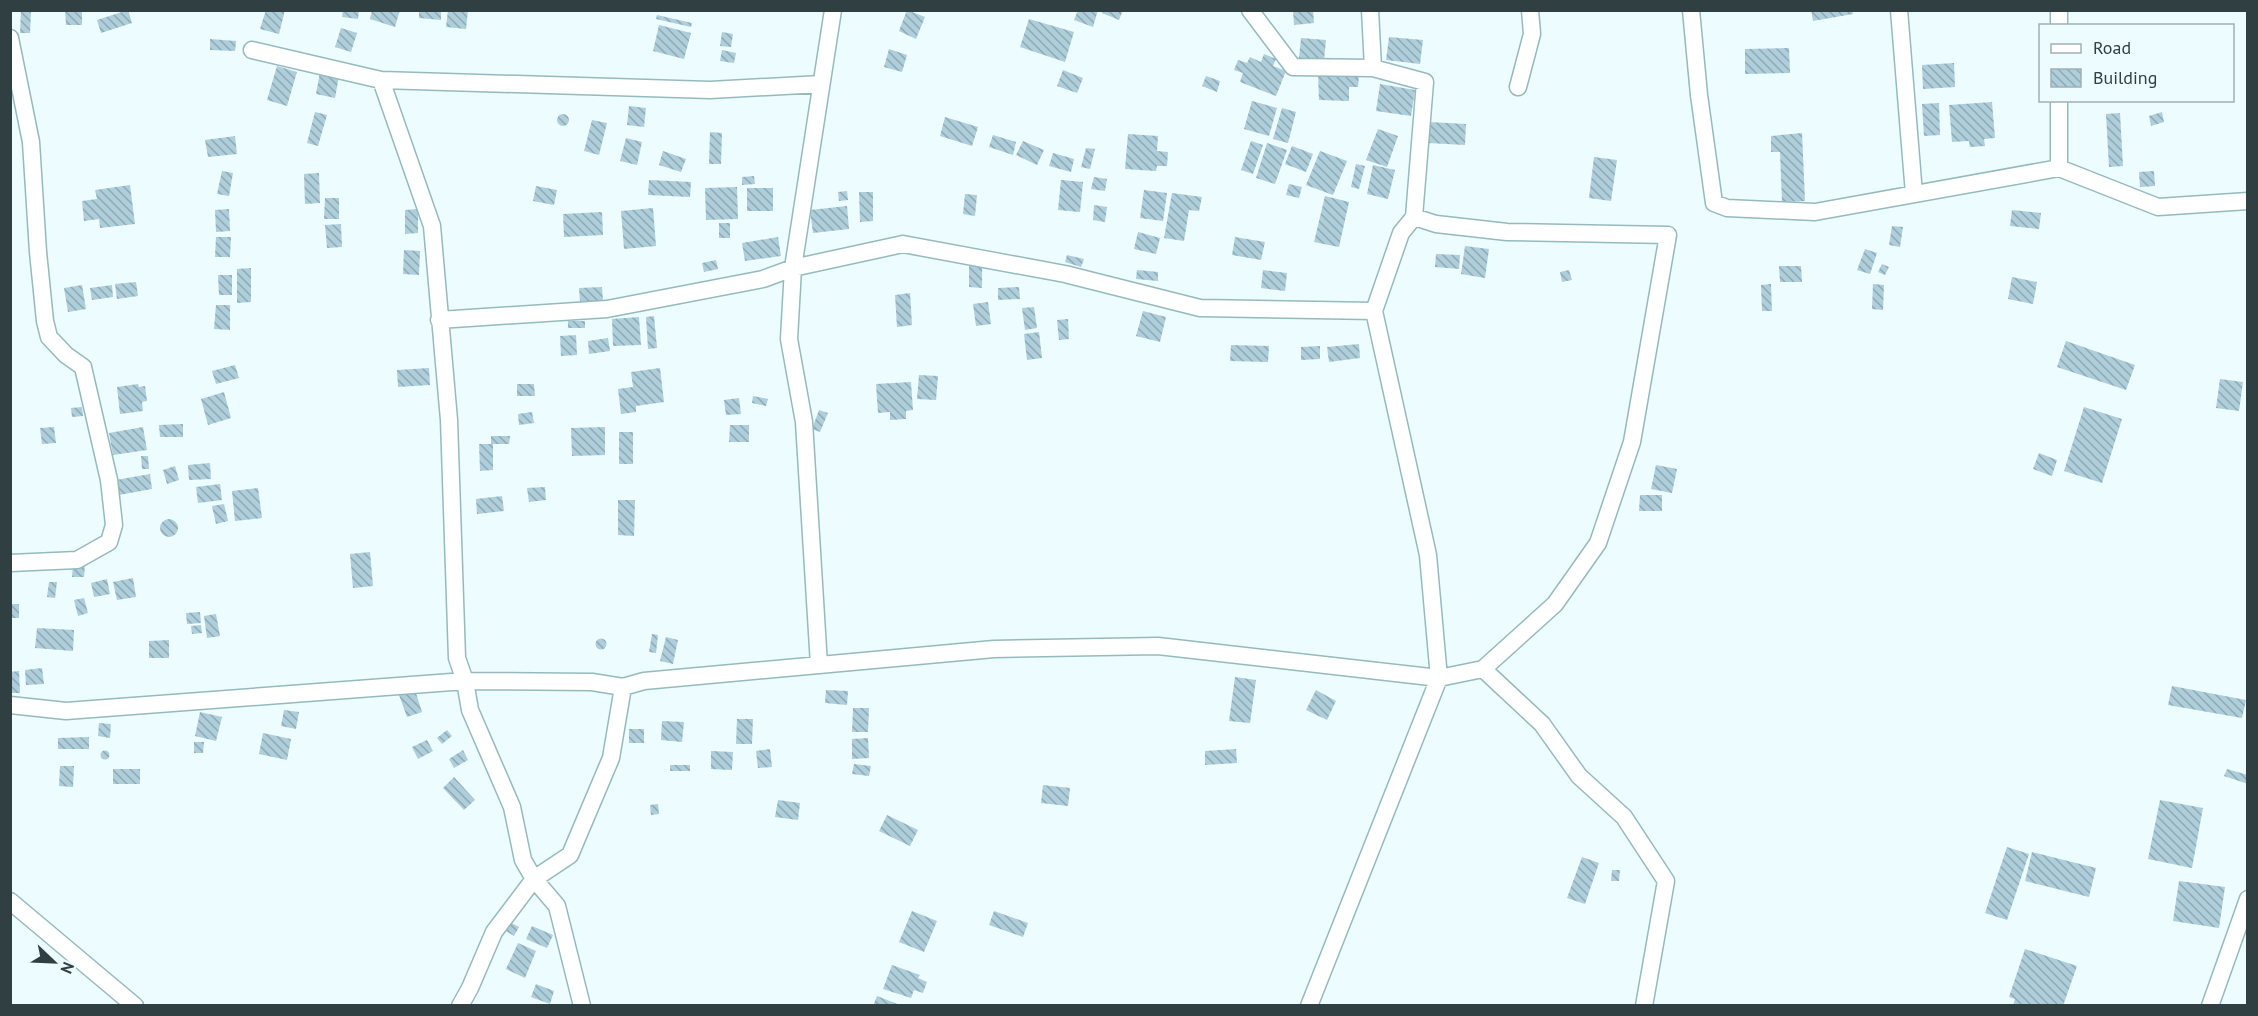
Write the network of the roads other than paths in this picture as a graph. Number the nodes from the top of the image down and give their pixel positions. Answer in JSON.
{"nodes":[{"id":1,"x":833,"y":10,"type":"edge"},
{"id":2,"x":1250,"y":10,"type":"edge"},
{"id":3,"x":1370,"y":10,"type":"edge"},
{"id":4,"x":1530,"y":10,"type":"edge"},
{"id":5,"x":1691,"y":10,"type":"edge"},
{"id":6,"x":1899,"y":10,"type":"edge"},
{"id":7,"x":10,"y":38,"type":"edge"},
{"id":8,"x":252,"y":50,"type":"dead end"},
{"id":9,"x":1373,"y":68,"type":"junction"},
{"id":10,"x":381,"y":80,"type":"junction"},
{"id":11,"x":821,"y":84,"type":"junction"},
{"id":12,"x":1518,"y":87,"type":"dead end"},
{"id":13,"x":2059,"y":102,"type":"edge"},
{"id":14,"x":2059,"y":168,"type":"junction"},
{"id":15,"x":1914,"y":194,"type":"junction"},
{"id":16,"x":2247,"y":201,"type":"edge"},
{"id":17,"x":1414,"y":217,"type":"junction"},
{"id":18,"x":794,"y":268,"type":"junction"},
{"id":19,"x":1374,"y":311,"type":"junction"},
{"id":20,"x":439,"y":320,"type":"junction"},
{"id":21,"x":10,"y":563,"type":"edge"},
{"id":22,"x":819,"y":665,"type":"junction"},
{"id":23,"x":1483,"y":669,"type":"junction"},
{"id":24,"x":1439,"y":678,"type":"junction"},
{"id":25,"x":465,"y":681,"type":"junction"},
{"id":26,"x":623,"y":687,"type":"junction"},
{"id":27,"x":10,"y":705,"type":"edge"},
{"id":28,"x":534,"y":879,"type":"junction"},
{"id":29,"x":2247,"y":899,"type":"edge"},
{"id":30,"x":10,"y":901,"type":"edge"},
{"id":31,"x":135,"y":1005,"type":"edge"},
{"id":32,"x":460,"y":1005,"type":"edge"},
{"id":33,"x":582,"y":1005,"type":"edge"},
{"id":34,"x":1309,"y":1005,"type":"edge"},
{"id":35,"x":1644,"y":1005,"type":"edge"},
{"id":36,"x":2210,"y":1005,"type":"edge"}],
"edges":[{"from":1,"to":11,"type":"street"},
{"from":2,"to":9,"type":"street"},
{"from":3,"to":9,"type":"street"},
{"from":4,"to":12,"type":"street"},
{"from":5,"to":15,"type":"street"},
{"from":6,"to":15,"type":"street"},
{"from":7,"to":21,"type":"street"},
{"from":8,"to":10,"type":"street"},
{"from":9,"to":17,"type":"street"},
{"from":10,"to":11,"type":"street"},
{"from":10,"to":20,"type":"street"},
{"from":11,"to":18,"type":"street"},
{"from":13,"to":14,"type":"street"},
{"from":14,"to":15,"type":"street"},
{"from":14,"to":16,"type":"street"},
{"from":17,"to":19,"type":"street"},
{"from":17,"to":23,"type":"street"},
{"from":18,"to":19,"type":"street"},
{"from":18,"to":20,"type":"street"},
{"from":18,"to":22,"type":"street"},
{"from":19,"to":24,"type":"street"},
{"from":20,"to":25,"type":"street"},
{"from":22,"to":24,"type":"street"},
{"from":22,"to":26,"type":"street"},
{"from":23,"to":24,"type":"street"},
{"from":23,"to":35,"type":"street"},
{"from":24,"to":34,"type":"street"},
{"from":25,"to":26,"type":"street"},
{"from":25,"to":27,"type":"street"},
{"from":25,"to":28,"type":"street"},
{"from":26,"to":28,"type":"street"},
{"from":28,"to":32,"type":"street"},
{"from":28,"to":33,"type":"street"},
{"from":29,"to":36,"type":"street"},
{"from":30,"to":31,"type":"street"}]}
